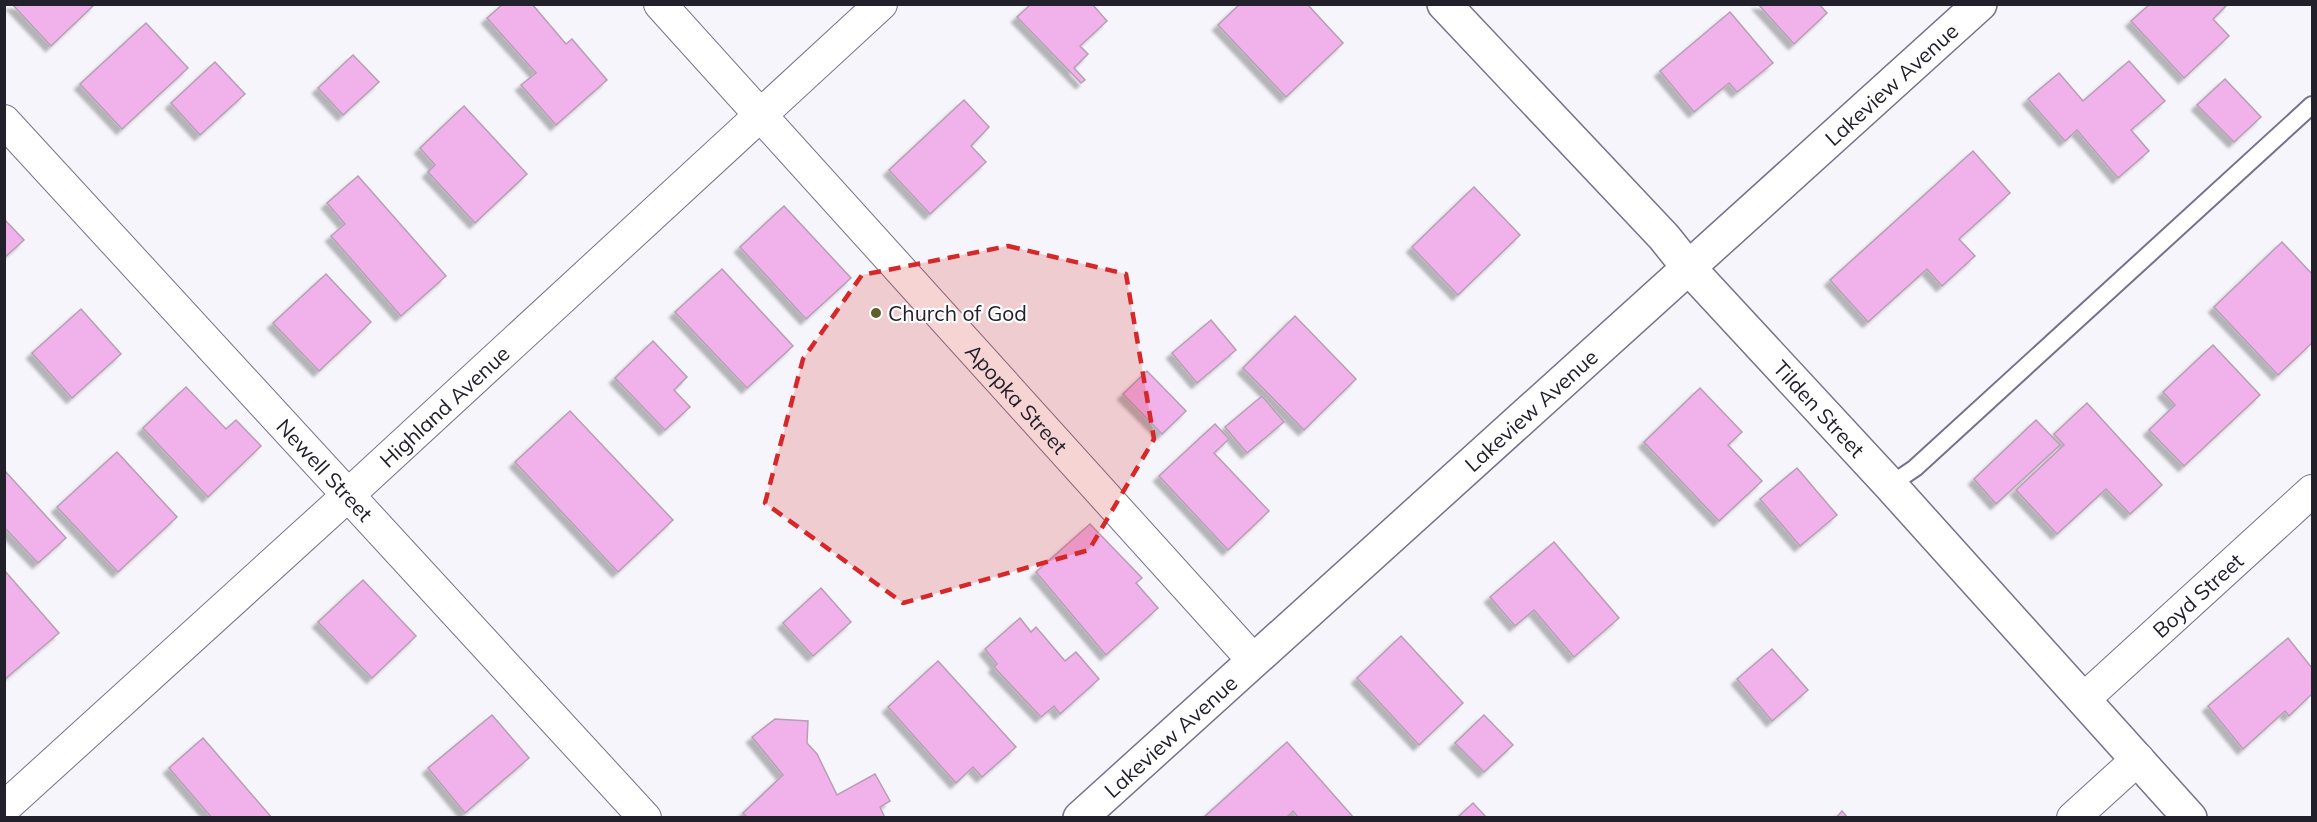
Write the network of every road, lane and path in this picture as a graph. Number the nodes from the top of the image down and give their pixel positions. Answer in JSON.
{"nodes":[{"id":1,"x":660,"y":4,"type":"edge"},
{"id":2,"x":881,"y":4,"type":"edge"},
{"id":3,"x":1444,"y":4,"type":"edge"},
{"id":4,"x":1980,"y":4,"type":"edge"},
{"id":5,"x":2313,"y":105,"type":"edge"},
{"id":6,"x":761,"y":115,"type":"junction"},
{"id":7,"x":4,"y":121,"type":"edge"},
{"id":8,"x":1688,"y":267,"type":"junction"},
{"id":9,"x":1890,"y":485,"type":"junction"},
{"id":10,"x":2313,"y":490,"type":"edge"},
{"id":11,"x":349,"y":494,"type":"junction"},
{"id":12,"x":1254,"y":661,"type":"junction"},
{"id":13,"x":2084,"y":699,"type":"junction"},
{"id":14,"x":2138,"y":759,"type":"junction"},
{"id":15,"x":4,"y":808,"type":"edge"},
{"id":16,"x":645,"y":818,"type":"edge"},
{"id":17,"x":1080,"y":818,"type":"edge"},
{"id":18,"x":2073,"y":818,"type":"edge"},
{"id":19,"x":2190,"y":818,"type":"edge"}],
"edges":[{"from":1,"to":6,"type":"street","name":"Apopka Street"},
{"from":2,"to":6,"type":"street","name":"Highland Avenue"},
{"from":3,"to":8,"type":"street","name":"Tilden Street"},
{"from":4,"to":8,"type":"street","name":"Lakeview Avenue"},
{"from":5,"to":9,"type":"lane"},
{"from":6,"to":11,"type":"street","name":"Highland Avenue"},
{"from":6,"to":12,"type":"street","name":"Apopka Street"},
{"from":7,"to":11,"type":"street","name":"Newell Street"},
{"from":8,"to":9,"type":"street","name":"Tilden Street"},
{"from":8,"to":12,"type":"street","name":"Lakeview Avenue"},
{"from":9,"to":13,"type":"street","name":"Tilden Street"},
{"from":10,"to":13,"type":"street","name":"Boyd Street"},
{"from":11,"to":15,"type":"street","name":"Highland Avenue"},
{"from":11,"to":16,"type":"street","name":"Newell Street"},
{"from":12,"to":17,"type":"street","name":"Lakeview Avenue"},
{"from":13,"to":14,"type":"street","name":"Tilden Street"},
{"from":14,"to":18,"type":"street"},
{"from":14,"to":19,"type":"street","name":"Tilden Street"}]}
